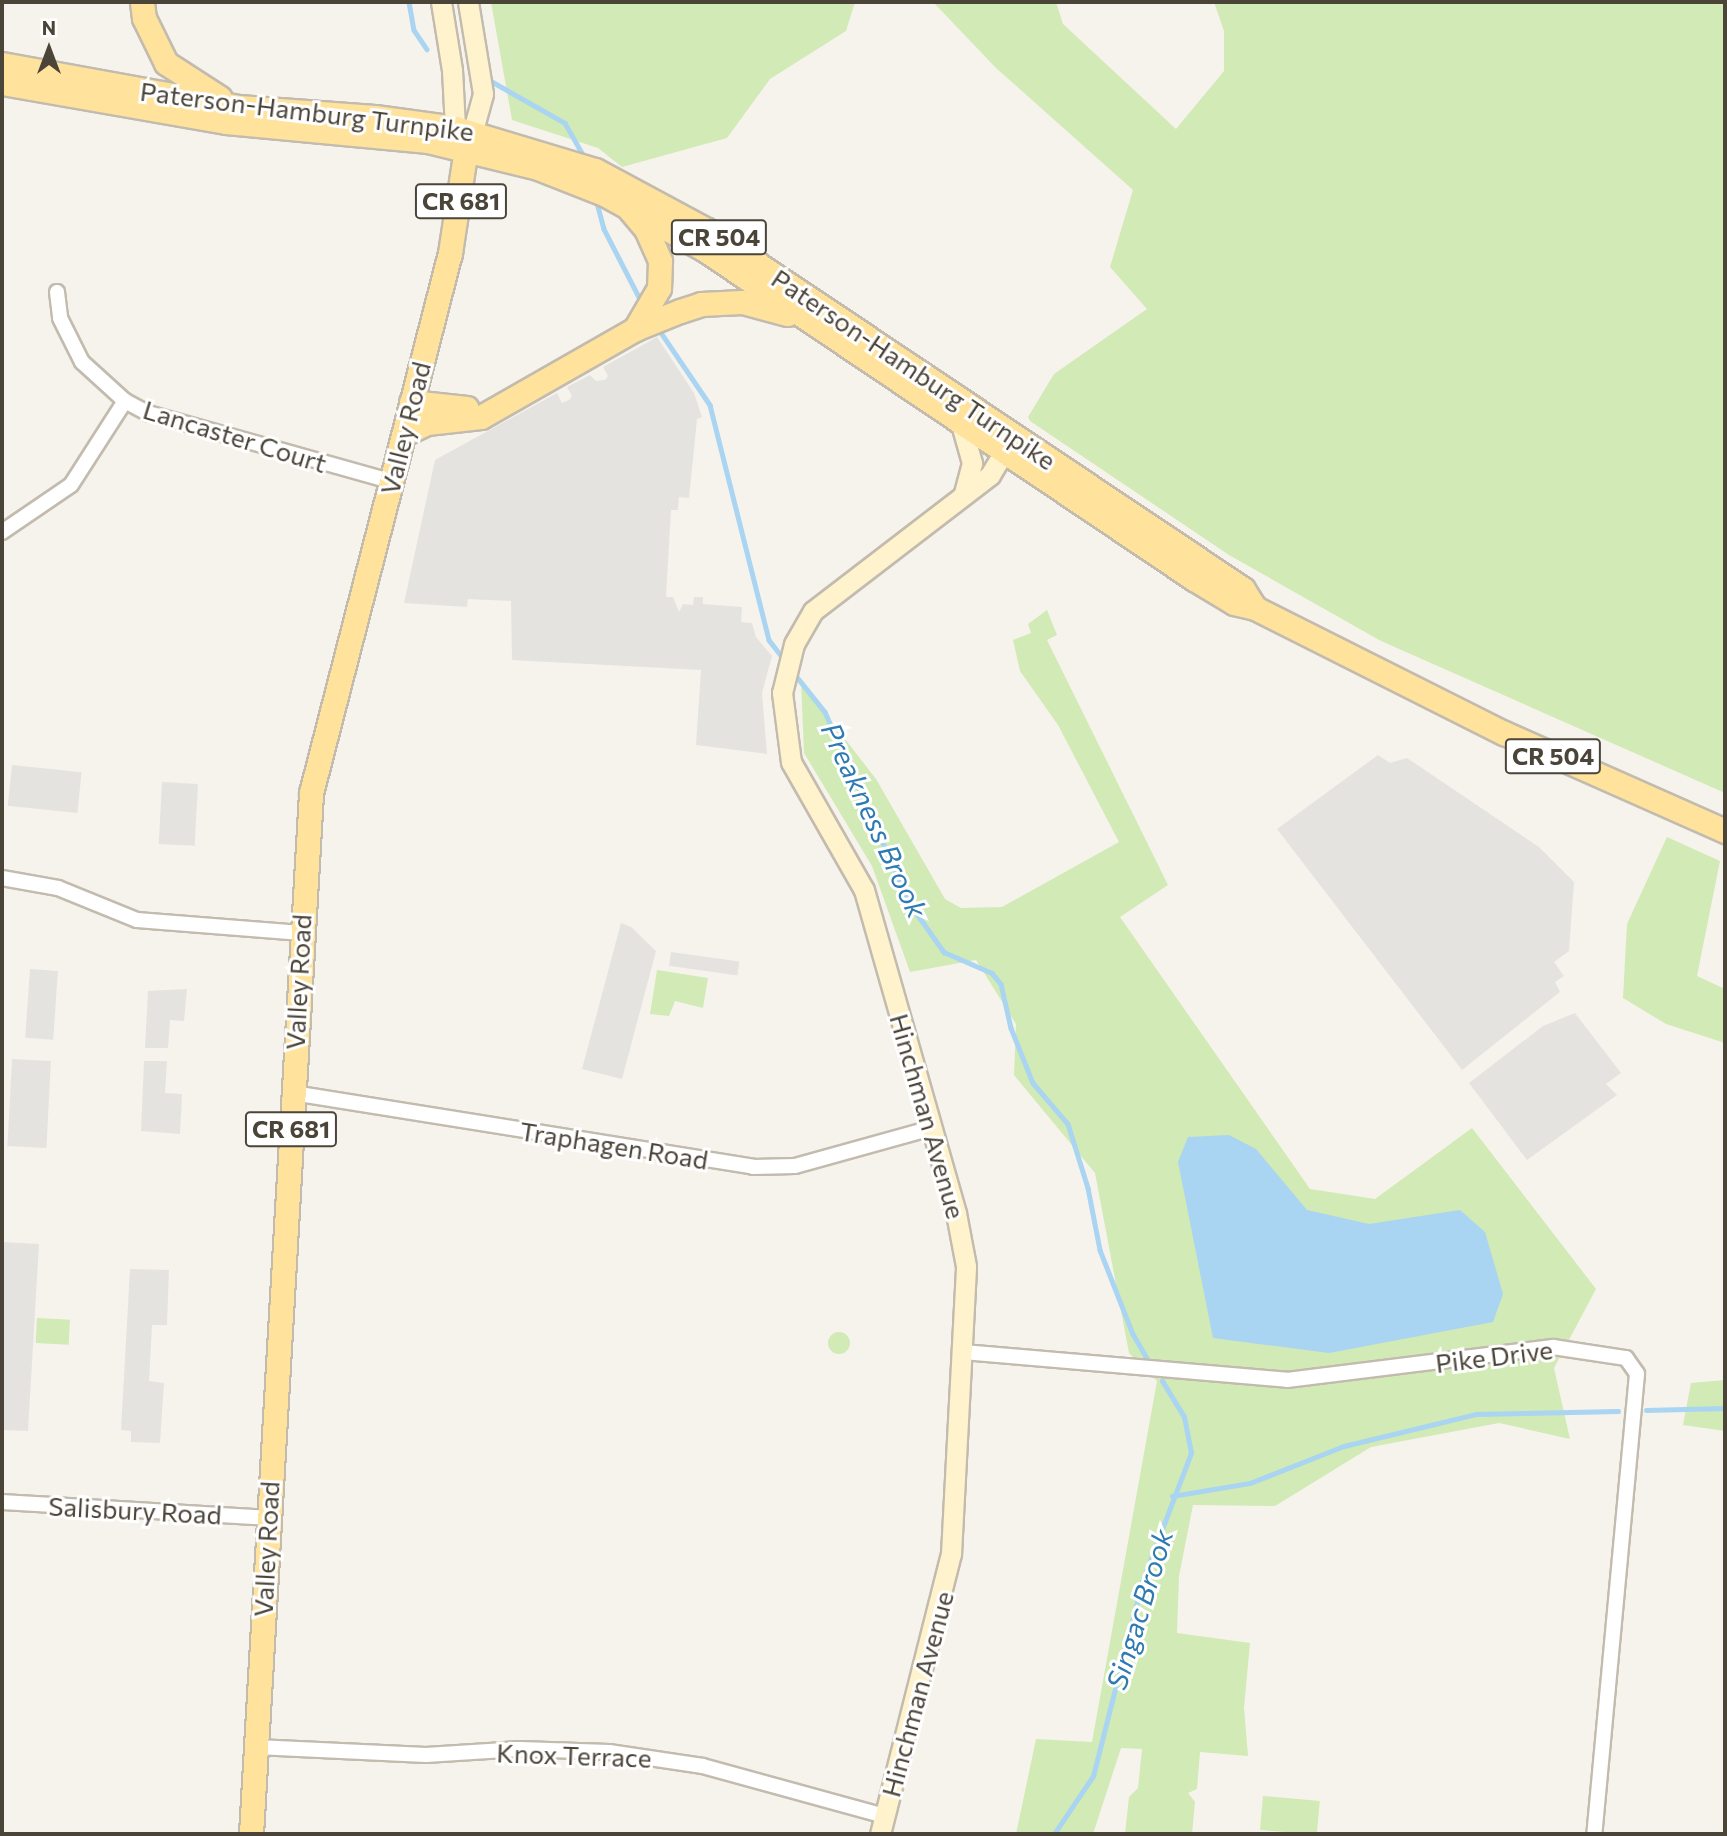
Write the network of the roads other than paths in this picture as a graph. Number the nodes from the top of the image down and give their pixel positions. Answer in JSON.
{"nodes":[{"id":1,"x":142,"y":2,"type":"edge"},
{"id":2,"x":441,"y":2,"type":"edge"},
{"id":3,"x":468,"y":2,"type":"edge"},
{"id":4,"x":2,"y":64,"type":"edge"},
{"id":5,"x":2,"y":83,"type":"edge"},
{"id":6,"x":239,"y":107,"type":"junction"},
{"id":7,"x":466,"y":136,"type":"junction"},
{"id":8,"x":595,"y":183,"type":"junction"},
{"id":9,"x":626,"y":205,"type":"junction"},
{"id":10,"x":57,"y":292,"type":"dead end"},
{"id":11,"x":807,"y":319,"type":"junction"},
{"id":12,"x":635,"y":329,"type":"junction"},
{"id":13,"x":125,"y":401,"type":"junction"},
{"id":14,"x":411,"y":402,"type":"junction"},
{"id":15,"x":501,"y":403,"type":"junction"},
{"id":16,"x":961,"y":424,"type":"junction"},
{"id":17,"x":404,"y":435,"type":"junction"},
{"id":18,"x":1009,"y":445,"type":"junction"},
{"id":19,"x":393,"y":482,"type":"junction"},
{"id":20,"x":964,"y":493,"type":"junction"},
{"id":21,"x":2,"y":532,"type":"edge"},
{"id":22,"x":1725,"y":831,"type":"edge"},
{"id":23,"x":2,"y":878,"type":"edge"},
{"id":24,"x":301,"y":933,"type":"junction"},
{"id":25,"x":293,"y":1093,"type":"junction"},
{"id":26,"x":932,"y":1128,"type":"junction"},
{"id":27,"x":964,"y":1352,"type":"junction"},
{"id":28,"x":2,"y":1502,"type":"edge"},
{"id":29,"x":268,"y":1518,"type":"junction"},
{"id":30,"x":256,"y":1747,"type":"junction"},
{"id":31,"x":883,"y":1825,"type":"edge"},
{"id":32,"x":251,"y":1834,"type":"edge"},
{"id":33,"x":1594,"y":1834,"type":"edge"}],
"edges":[{"from":1,"to":6,"type":"main road"},
{"from":2,"to":7,"type":"street","name":"Valley Road","number":"CR 681"},
{"from":3,"to":7,"type":"street","name":"Valley Road","number":"CR 681"},
{"from":4,"to":6,"type":"main road","name":"Paterson-Hamburg Turnpike","number":"CR 504"},
{"from":5,"to":7,"type":"main road","number":"CR 504"},
{"from":6,"to":7,"type":"main road","name":"Paterson-Hamburg Turnpike","number":"CR 504"},
{"from":7,"to":8,"type":"main road","number":"CR 504"},
{"from":7,"to":8,"type":"main road","name":"Paterson-Hamburg Turnpike","number":"CR 504"},
{"from":7,"to":14,"type":"main road","name":"Valley Road","number":"CR 681"},
{"from":8,"to":9,"type":"main road","number":"CR 504"},
{"from":8,"to":18,"type":"main road","name":"Paterson-Hamburg Turnpike","number":"CR 504"},
{"from":9,"to":11,"type":"main road","number":"CR 504"},
{"from":9,"to":12,"type":"main road"},
{"from":10,"to":13,"type":"street","name":"Lancaster Court"},
{"from":11,"to":12,"type":"main road"},
{"from":11,"to":16,"type":"main road","number":"CR 504"},
{"from":12,"to":15,"type":"main road"},
{"from":13,"to":19,"type":"street","name":"Lancaster Court"},
{"from":13,"to":21,"type":"street"},
{"from":14,"to":15,"type":"main road"},
{"from":14,"to":17,"type":"main road","name":"Valley Road","number":"CR 681"},
{"from":15,"to":17,"type":"main road"},
{"from":16,"to":18,"type":"main road","number":"CR 504"},
{"from":16,"to":20,"type":"street"},
{"from":17,"to":19,"type":"main road","name":"Valley Road","number":"CR 681"},
{"from":18,"to":20,"type":"street","name":"Hinchman Avenue"},
{"from":18,"to":22,"type":"main road","number":"CR 504"},
{"from":19,"to":24,"type":"main road","name":"Valley Road","number":"CR 681"},
{"from":20,"to":26,"type":"street","name":"Hinchman Avenue"},
{"from":23,"to":24,"type":"street"},
{"from":24,"to":25,"type":"main road","name":"Valley Road","number":"CR 681"},
{"from":25,"to":26,"type":"street","name":"Traphagen Road"},
{"from":25,"to":29,"type":"main road","name":"Valley Road","number":"CR 681"},
{"from":26,"to":27,"type":"street","name":"Hinchman Avenue"},
{"from":27,"to":31,"type":"street","name":"Hinchman Avenue"},
{"from":27,"to":33,"type":"street","name":"Pike Drive"},
{"from":28,"to":29,"type":"street","name":"Salisbury Road"},
{"from":29,"to":30,"type":"main road","name":"Valley Road","number":"CR 681"},
{"from":30,"to":31,"type":"street","name":"Knox Terrace"},
{"from":30,"to":32,"type":"main road","name":"Valley Road","number":"CR 681"}]}
